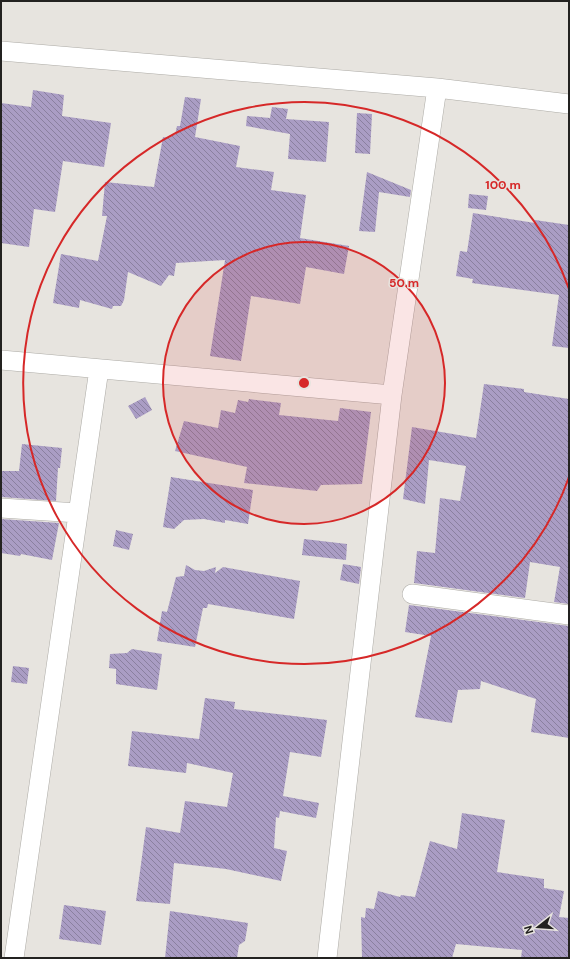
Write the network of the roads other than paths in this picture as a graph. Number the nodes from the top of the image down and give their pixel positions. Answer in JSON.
{"nodes":[{"id":1,"x":1,"y":50,"type":"edge"},
{"id":2,"x":437,"y":88,"type":"junction"},
{"id":3,"x":569,"y":104,"type":"edge"},
{"id":4,"x":1,"y":360,"type":"edge"},
{"id":5,"x":99,"y":369,"type":"junction"},
{"id":6,"x":392,"y":396,"type":"junction"},
{"id":7,"x":1,"y":508,"type":"edge"},
{"id":8,"x":78,"y":513,"type":"junction"},
{"id":9,"x":412,"y":594,"type":"dead end"},
{"id":10,"x":569,"y":615,"type":"edge"},
{"id":11,"x":14,"y":958,"type":"edge"},
{"id":12,"x":327,"y":958,"type":"edge"}],
"edges":[{"from":1,"to":2,"type":"street"},
{"from":2,"to":3,"type":"street"},
{"from":2,"to":6,"type":"street"},
{"from":4,"to":5,"type":"street"},
{"from":5,"to":6,"type":"street"},
{"from":5,"to":8,"type":"street"},
{"from":6,"to":12,"type":"street"},
{"from":7,"to":8,"type":"street"},
{"from":8,"to":11,"type":"street"},
{"from":9,"to":10,"type":"street"}]}
